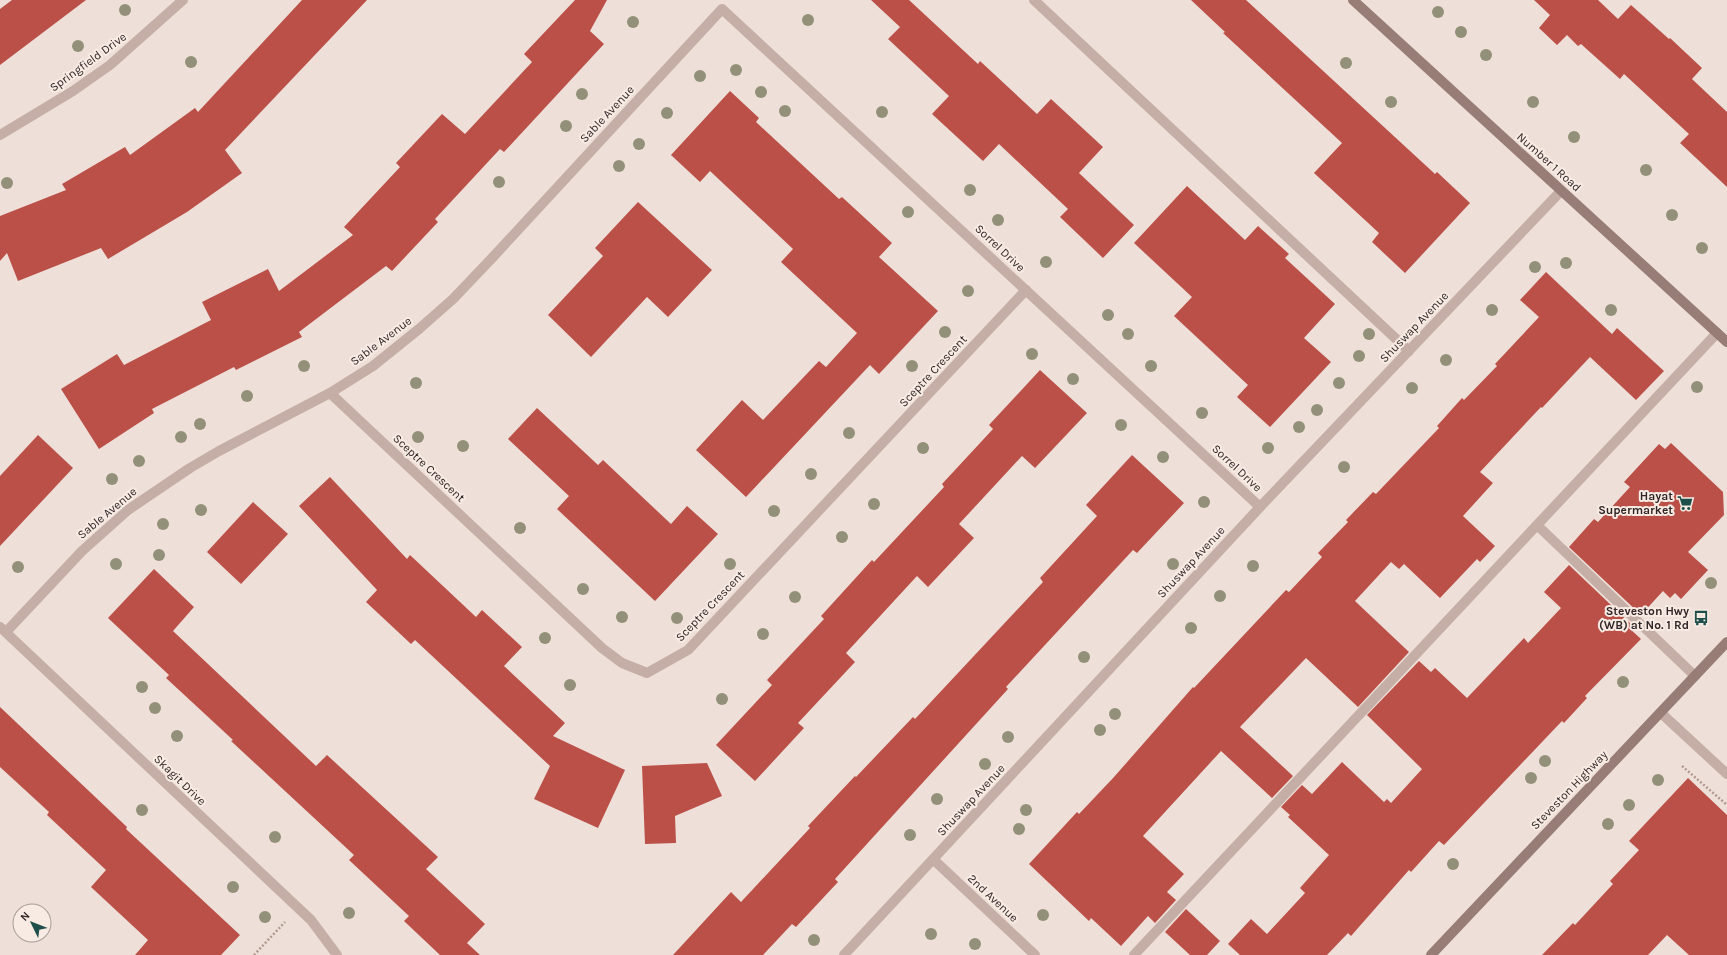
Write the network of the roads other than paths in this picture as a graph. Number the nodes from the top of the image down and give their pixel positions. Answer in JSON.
{"nodes":[{"id":1,"x":183,"y":0,"type":"edge"},
{"id":2,"x":1034,"y":0,"type":"edge"},
{"id":3,"x":1353,"y":0,"type":"edge"},
{"id":4,"x":722,"y":9,"type":"joint"},
{"id":5,"x":0,"y":134,"type":"edge"},
{"id":6,"x":1561,"y":191,"type":"junction"},
{"id":7,"x":1026,"y":290,"type":"junction"},
{"id":8,"x":1718,"y":334,"type":"junction"},
{"id":9,"x":1727,"y":342,"type":"edge"},
{"id":10,"x":1409,"y":351,"type":"junction"},
{"id":11,"x":330,"y":393,"type":"junction"},
{"id":12,"x":1260,"y":507,"type":"junction"},
{"id":13,"x":1538,"y":526,"type":"junction"},
{"id":14,"x":3,"y":629,"type":"edge"},
{"id":15,"x":1727,"y":642,"type":"edge"},
{"id":16,"x":1695,"y":676,"type":"junction"},
{"id":17,"x":1661,"y":713,"type":"junction"},
{"id":18,"x":1727,"y":774,"type":"edge"},
{"id":19,"x":934,"y":860,"type":"junction"},
{"id":20,"x":338,"y":955,"type":"edge"},
{"id":21,"x":844,"y":955,"type":"edge"},
{"id":22,"x":1035,"y":955,"type":"edge"},
{"id":23,"x":1134,"y":955,"type":"edge"},
{"id":24,"x":1431,"y":955,"type":"edge"}],
"edges":[{"from":1,"to":5,"type":"street","name":"Springfield Drive"},
{"from":2,"to":10,"type":"street"},
{"from":3,"to":6,"type":"main road","name":"Number 1 Road"},
{"from":4,"to":7,"type":"street","name":"Sorrel Drive"},
{"from":4,"to":11,"type":"street","name":"Sable Avenue"},
{"from":6,"to":8,"type":"main road","name":"Number 1 Road"},
{"from":6,"to":10,"type":"street","name":"Shuswap Avenue"},
{"from":7,"to":11,"type":"street","name":"Sceptre Crescent"},
{"from":7,"to":12,"type":"street","name":"Sorrel Drive"},
{"from":8,"to":9,"type":"main road","name":"Number 1 Road"},
{"from":8,"to":13,"type":"street"},
{"from":10,"to":12,"type":"street","name":"Shuswap Avenue"},
{"from":11,"to":14,"type":"street","name":"Sable Avenue"},
{"from":12,"to":19,"type":"street","name":"Shuswap Avenue"},
{"from":13,"to":16,"type":"street"},
{"from":13,"to":23,"type":"street"},
{"from":14,"to":20,"type":"street","name":"Skagit Drive"},
{"from":15,"to":16,"type":"main road","name":"Steveston Highway"},
{"from":16,"to":17,"type":"main road","name":"Steveston Highway"},
{"from":17,"to":18,"type":"street"},
{"from":17,"to":24,"type":"main road","name":"Steveston Highway"},
{"from":19,"to":21,"type":"street","name":"Shuswap Avenue"},
{"from":19,"to":22,"type":"street","name":"2nd Avenue"}]}
